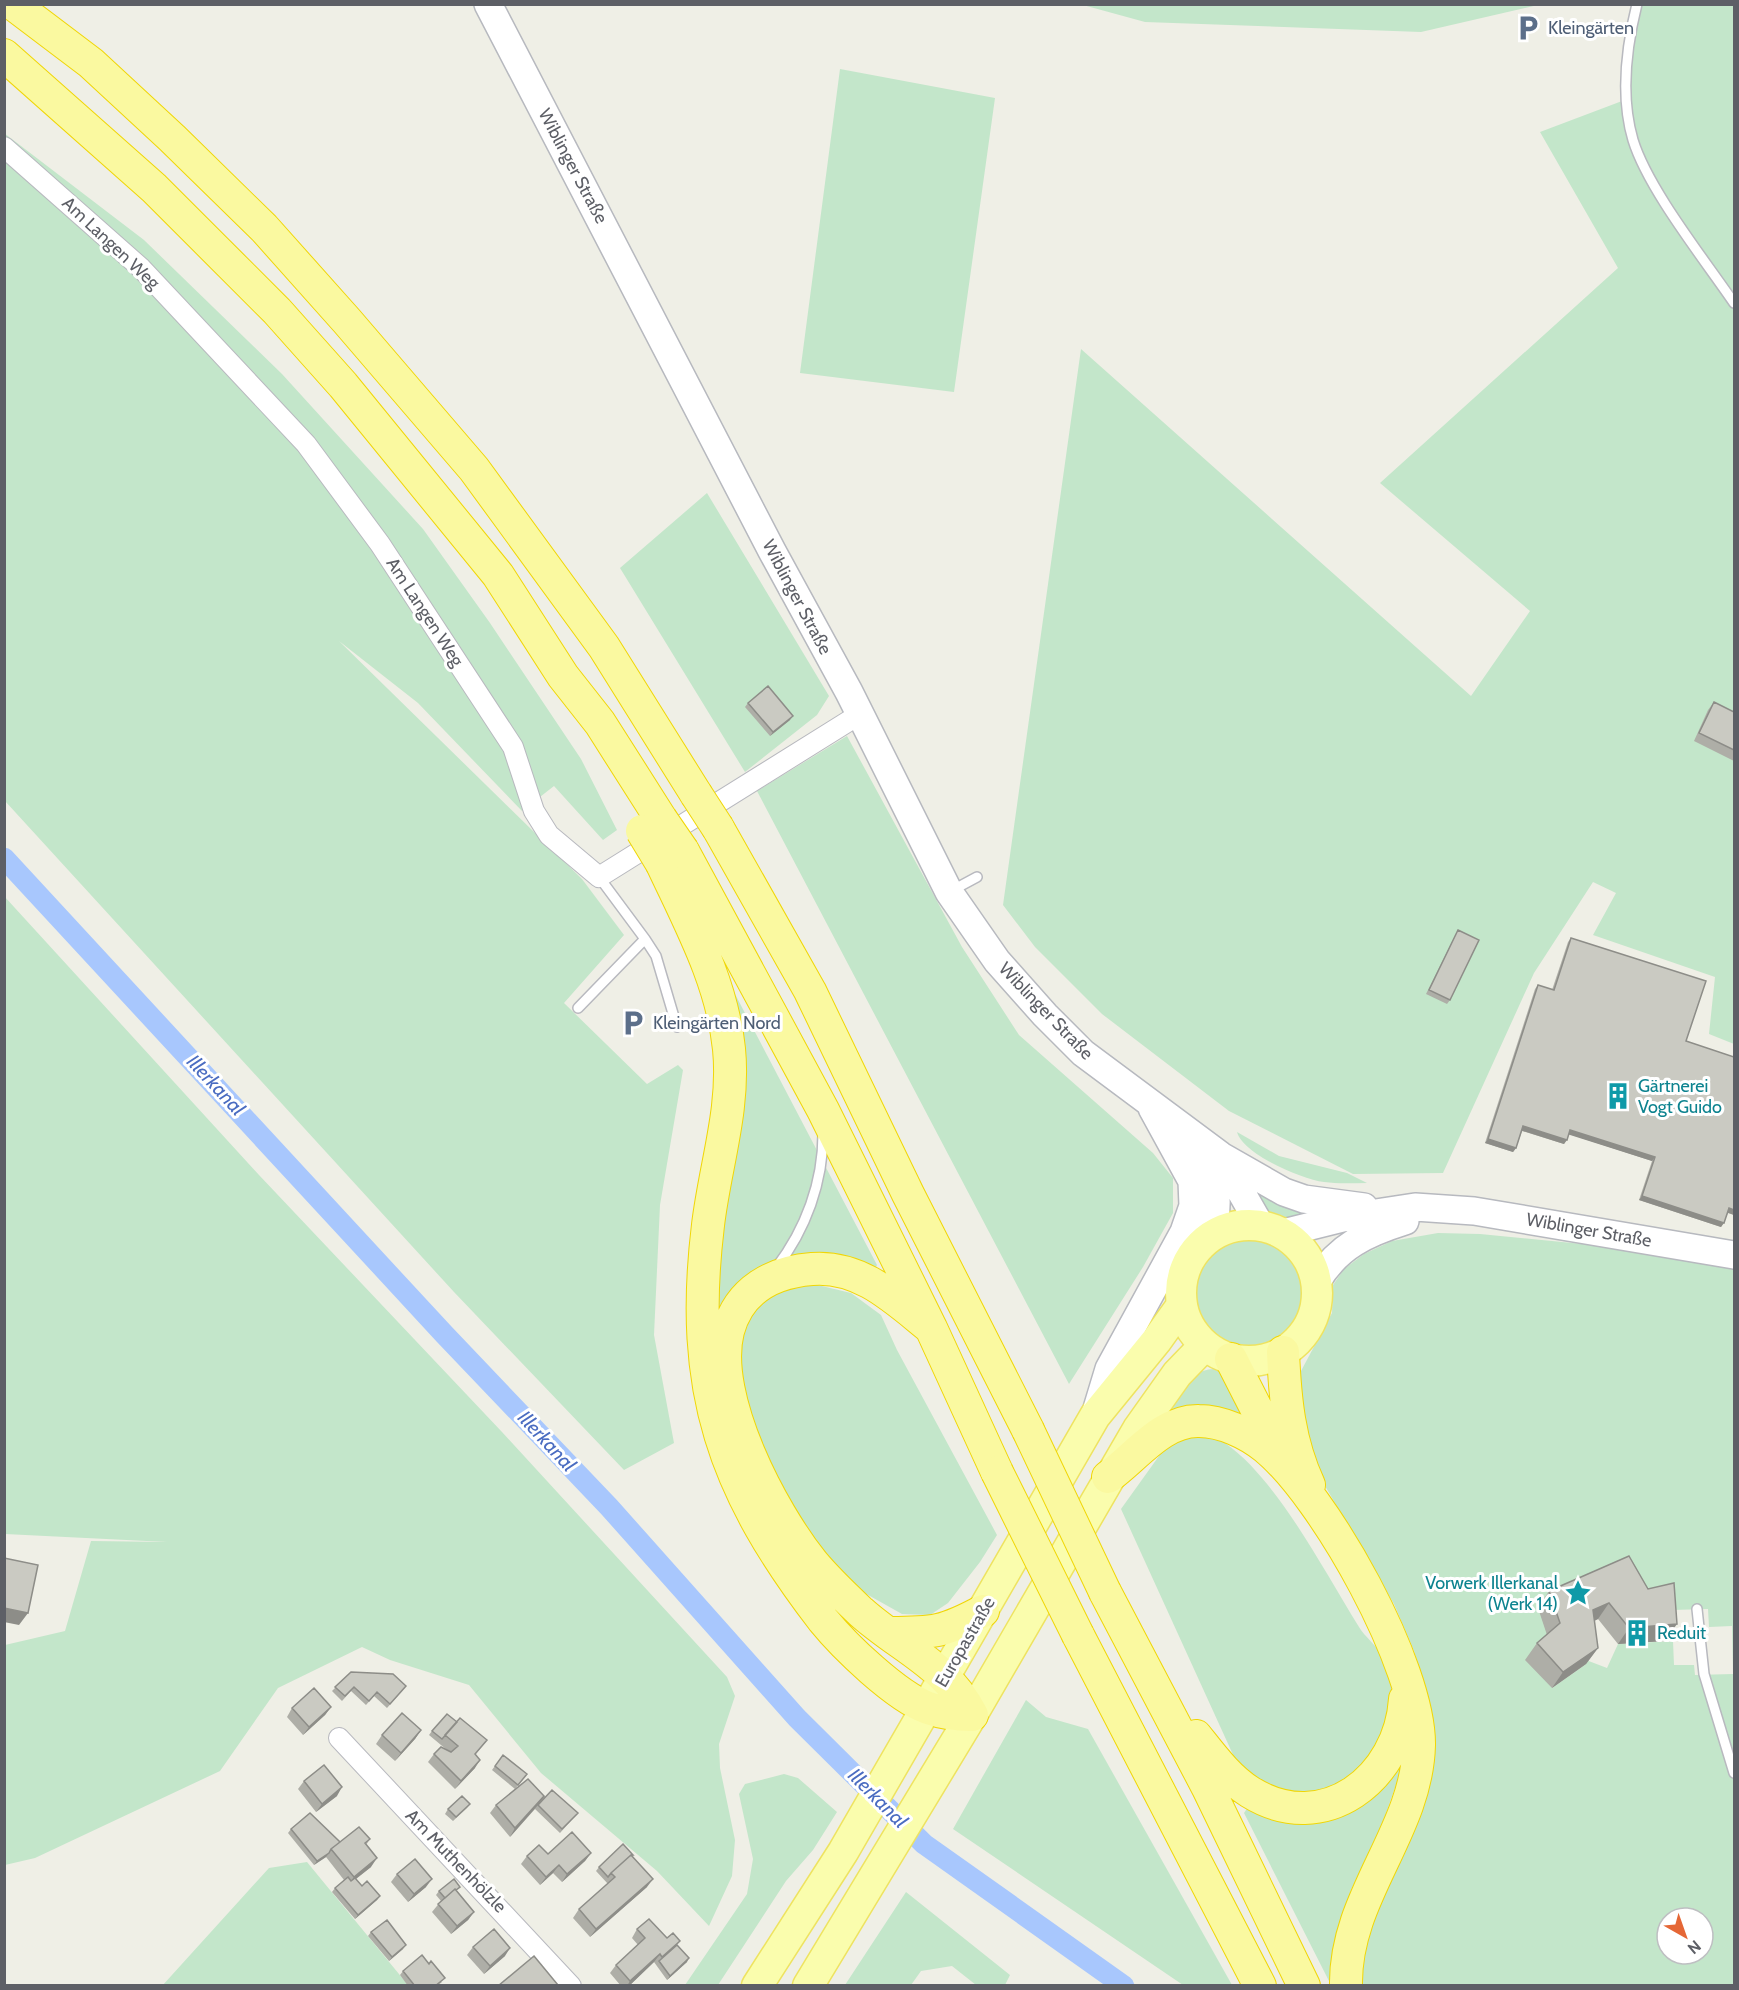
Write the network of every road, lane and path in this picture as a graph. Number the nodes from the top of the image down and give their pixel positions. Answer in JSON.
{"nodes":[{"id":1,"x":13,"y":4,"type":"edge"},
{"id":2,"x":39,"y":4,"type":"edge"},
{"id":3,"x":488,"y":4,"type":"edge"},
{"id":4,"x":1637,"y":4,"type":"edge"},
{"id":5,"x":4,"y":55,"type":"edge"},
{"id":6,"x":91,"y":63,"type":"junction"},
{"id":7,"x":4,"y":79,"type":"edge"},
{"id":8,"x":106,"y":144,"type":"junction"},
{"id":9,"x":4,"y":147,"type":"edge"},
{"id":10,"x":1734,"y":303,"type":"edge"},
{"id":11,"x":860,"y":714,"type":"junction"},
{"id":12,"x":672,"y":857,"type":"junction"},
{"id":13,"x":599,"y":877,"type":"junction"},
{"id":14,"x":976,"y":877,"type":"dead end"},
{"id":15,"x":949,"y":892,"type":"junction"},
{"id":16,"x":645,"y":939,"type":"junction"},
{"id":17,"x":578,"y":1008,"type":"dead end"},
{"id":18,"x":677,"y":1027,"type":"dead end"},
{"id":19,"x":1149,"y":1102,"type":"junction"},
{"id":20,"x":823,"y":1110,"type":"junction"},
{"id":21,"x":1185,"y":1128,"type":"junction"},
{"id":22,"x":1220,"y":1155,"type":"junction"},
{"id":23,"x":1389,"y":1210,"type":"junction"},
{"id":24,"x":1443,"y":1210,"type":"junction"},
{"id":25,"x":1271,"y":1229,"type":"junction"},
{"id":26,"x":1210,"y":1236,"type":"junction"},
{"id":27,"x":1734,"y":1255,"type":"edge"},
{"id":28,"x":766,"y":1281,"type":"junction"},
{"id":29,"x":1317,"y":1281,"type":"junction"},
{"id":30,"x":1182,"y":1305,"type":"junction"},
{"id":31,"x":931,"y":1328,"type":"junction"},
{"id":32,"x":1218,"y":1352,"type":"junction"},
{"id":33,"x":1283,"y":1352,"type":"junction"},
{"id":34,"x":1095,"y":1416,"type":"junction"},
{"id":35,"x":1287,"y":1469,"type":"junction"},
{"id":36,"x":1108,"y":1477,"type":"junction"},
{"id":37,"x":1324,"y":1519,"type":"junction"},
{"id":38,"x":1697,"y":1609,"type":"dead end"},
{"id":39,"x":983,"y":1611,"type":"junction"},
{"id":40,"x":890,"y":1633,"type":"junction"},
{"id":41,"x":945,"y":1676,"type":"junction"},
{"id":42,"x":1406,"y":1682,"type":"junction"},
{"id":43,"x":1159,"y":1692,"type":"junction"},
{"id":44,"x":926,"y":1708,"type":"junction"},
{"id":45,"x":972,"y":1715,"type":"junction"},
{"id":46,"x":339,"y":1737,"type":"dead end"},
{"id":47,"x":1734,"y":1773,"type":"edge"},
{"id":48,"x":571,"y":1986,"type":"edge"},
{"id":49,"x":757,"y":1986,"type":"edge"},
{"id":50,"x":807,"y":1986,"type":"edge"},
{"id":51,"x":1260,"y":1986,"type":"edge"},
{"id":52,"x":1304,"y":1986,"type":"edge"},
{"id":53,"x":1346,"y":1986,"type":"edge"}],
"edges":[{"from":1,"to":6,"type":"highway"},
{"from":2,"to":6,"type":"highway"},
{"from":3,"to":11,"type":"main road","name":"Wiblinger Straße"},
{"from":4,"to":10,"type":"lane"},
{"from":5,"to":8,"type":"highway"},
{"from":6,"to":43,"type":"highway","bridge":true},
{"from":7,"to":8,"type":"highway"},
{"from":8,"to":12,"type":"highway","bridge":true},
{"from":9,"to":13,"type":"street","name":"Am Langen Weg"},
{"from":11,"to":13,"type":"street"},
{"from":11,"to":15,"type":"main road","name":"Wiblinger Straße"},
{"from":12,"to":20,"type":"highway"},
{"from":12,"to":44,"type":"highway"},
{"from":13,"to":16,"type":"lane"},
{"from":14,"to":15,"type":"lane"},
{"from":15,"to":19,"type":"main road","name":"Wiblinger Straße"},
{"from":16,"to":17,"type":"lane"},
{"from":16,"to":18,"type":"lane"},
{"from":19,"to":21,"type":"main road","name":"Wiblinger Straße"},
{"from":19,"to":34,"type":"main road"},
{"from":20,"to":28,"type":"lane"},
{"from":20,"to":31,"type":"highway"},
{"from":21,"to":22,"type":"main road","name":"Wiblinger Straße"},
{"from":21,"to":26,"type":"main road","name":"Wiblinger Straße"},
{"from":22,"to":23,"type":"main road"},
{"from":22,"to":25,"type":"main road","name":"Wiblinger Straße"},
{"from":23,"to":24,"type":"main road","name":"Wiblinger Straße"},
{"from":23,"to":25,"type":"main road","name":"Wiblinger Straße"},
{"from":24,"to":27,"type":"main road","name":"Wiblinger Straße"},
{"from":24,"to":29,"type":"main road","name":"Wiblinger Straße"},
{"from":25,"to":26,"type":"main road"},
{"from":25,"to":29,"type":"main road"},
{"from":26,"to":30,"type":"main road"},
{"from":28,"to":31,"type":"highway"},
{"from":28,"to":40,"type":"highway"},
{"from":29,"to":33,"type":"main road"},
{"from":30,"to":32,"type":"main road"},
{"from":30,"to":34,"type":"main road","name":"Europastraße"},
{"from":31,"to":51,"type":"highway","bridge":true},
{"from":32,"to":33,"type":"main road"},
{"from":32,"to":35,"type":"highway"},
{"from":32,"to":36,"type":"main road"},
{"from":33,"to":37,"type":"highway"},
{"from":34,"to":39,"type":"main road","name":"Europastraße"},
{"from":35,"to":36,"type":"highway"},
{"from":35,"to":37,"type":"highway"},
{"from":36,"to":45,"type":"main road"},
{"from":37,"to":42,"type":"highway"},
{"from":38,"to":47,"type":"lane"},
{"from":39,"to":40,"type":"highway"},
{"from":39,"to":41,"type":"main road","name":"Europastraße"},
{"from":40,"to":41,"type":"highway"},
{"from":41,"to":44,"type":"main road","name":"Europastraße"},
{"from":41,"to":45,"type":"highway"},
{"from":42,"to":43,"type":"highway"},
{"from":42,"to":53,"type":"highway"},
{"from":43,"to":52,"type":"highway"},
{"from":44,"to":45,"type":"highway"},
{"from":44,"to":49,"type":"main road","name":"Europastraße"},
{"from":45,"to":50,"type":"main road"},
{"from":46,"to":48,"type":"street","name":"Am Muthenhölzle"}]}
